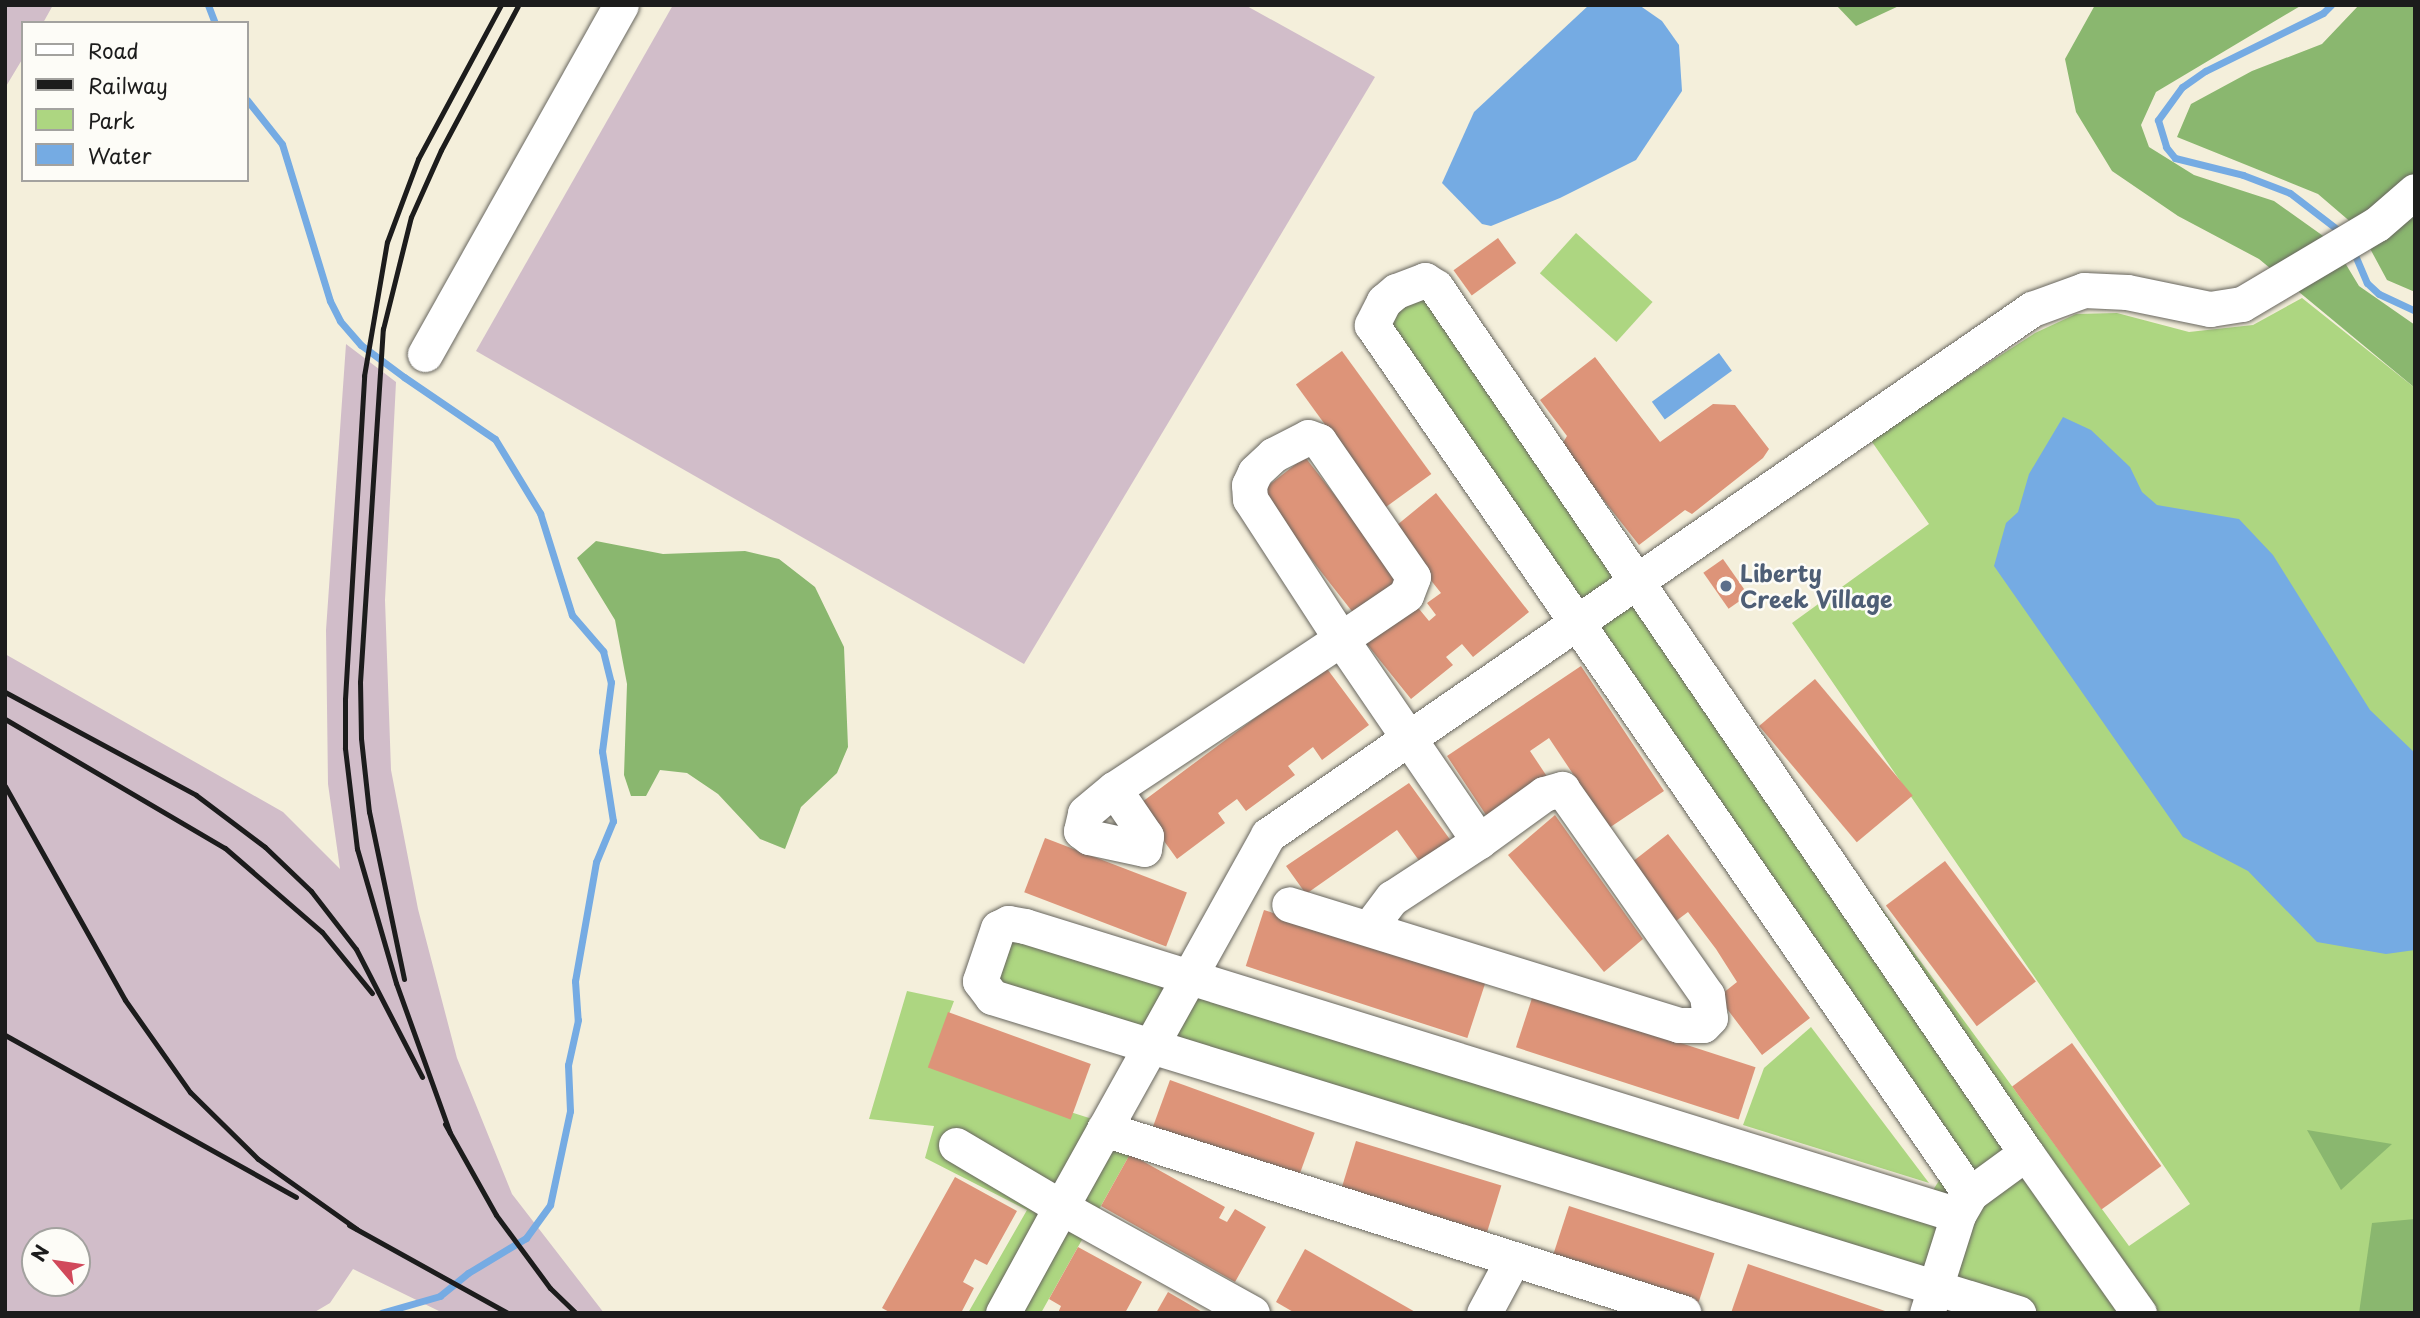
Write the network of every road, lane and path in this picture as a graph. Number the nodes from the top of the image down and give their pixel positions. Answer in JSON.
{"nodes":[{"id":1,"x":621,"y":5,"type":"edge"},
{"id":2,"x":2415,"y":191,"type":"edge"},
{"id":3,"x":425,"y":354,"type":"dead end"},
{"id":4,"x":1637,"y":579,"type":"junction"},
{"id":5,"x":1575,"y":621,"type":"junction"},
{"id":6,"x":1340,"y":639,"type":"junction"},
{"id":7,"x":1407,"y":738,"type":"junction"},
{"id":8,"x":1114,"y":789,"type":"dead end"},
{"id":9,"x":1479,"y":841,"type":"junction"},
{"id":10,"x":1289,"y":904,"type":"dead end"},
{"id":11,"x":1369,"y":929,"type":"junction"},
{"id":12,"x":1187,"y":978,"type":"junction"},
{"id":13,"x":1149,"y":1046,"type":"junction"},
{"id":14,"x":1104,"y":1129,"type":"junction"},
{"id":15,"x":956,"y":1145,"type":"dead end"},
{"id":16,"x":2026,"y":1153,"type":"junction"},
{"id":17,"x":1964,"y":1204,"type":"junction"},
{"id":18,"x":1062,"y":1207,"type":"junction"},
{"id":19,"x":1513,"y":1259,"type":"junction"},
{"id":20,"x":1931,"y":1299,"type":"edge"},
{"id":21,"x":1003,"y":1313,"type":"edge"},
{"id":22,"x":1252,"y":1313,"type":"edge"},
{"id":23,"x":1484,"y":1313,"type":"edge"},
{"id":24,"x":1684,"y":1313,"type":"edge"},
{"id":25,"x":2018,"y":1313,"type":"edge"},
{"id":26,"x":2139,"y":1313,"type":"edge"}],
"edges":[{"from":1,"to":3,"type":"street"},
{"from":2,"to":4,"type":"street"},
{"from":4,"to":5,"type":"street"},
{"from":4,"to":5,"type":"street"},
{"from":4,"to":16,"type":"street"},
{"from":5,"to":7,"type":"street"},
{"from":5,"to":17,"type":"street"},
{"from":6,"to":6,"type":"street"},
{"from":6,"to":7,"type":"street"},
{"from":6,"to":8,"type":"street"},
{"from":7,"to":9,"type":"street"},
{"from":7,"to":12,"type":"street"},
{"from":9,"to":11,"type":"street"},
{"from":9,"to":11,"type":"street"},
{"from":10,"to":11,"type":"street"},
{"from":12,"to":13,"type":"street"},
{"from":12,"to":13,"type":"street"},
{"from":12,"to":17,"type":"street"},
{"from":13,"to":14,"type":"street"},
{"from":13,"to":20,"type":"street"},
{"from":14,"to":18,"type":"street"},
{"from":14,"to":19,"type":"street"},
{"from":15,"to":18,"type":"street"},
{"from":16,"to":17,"type":"street"},
{"from":16,"to":26,"type":"street"},
{"from":17,"to":20,"type":"street"},
{"from":18,"to":21,"type":"street"},
{"from":18,"to":22,"type":"street"},
{"from":19,"to":23,"type":"street"},
{"from":19,"to":24,"type":"street"},
{"from":20,"to":25,"type":"street"}]}
